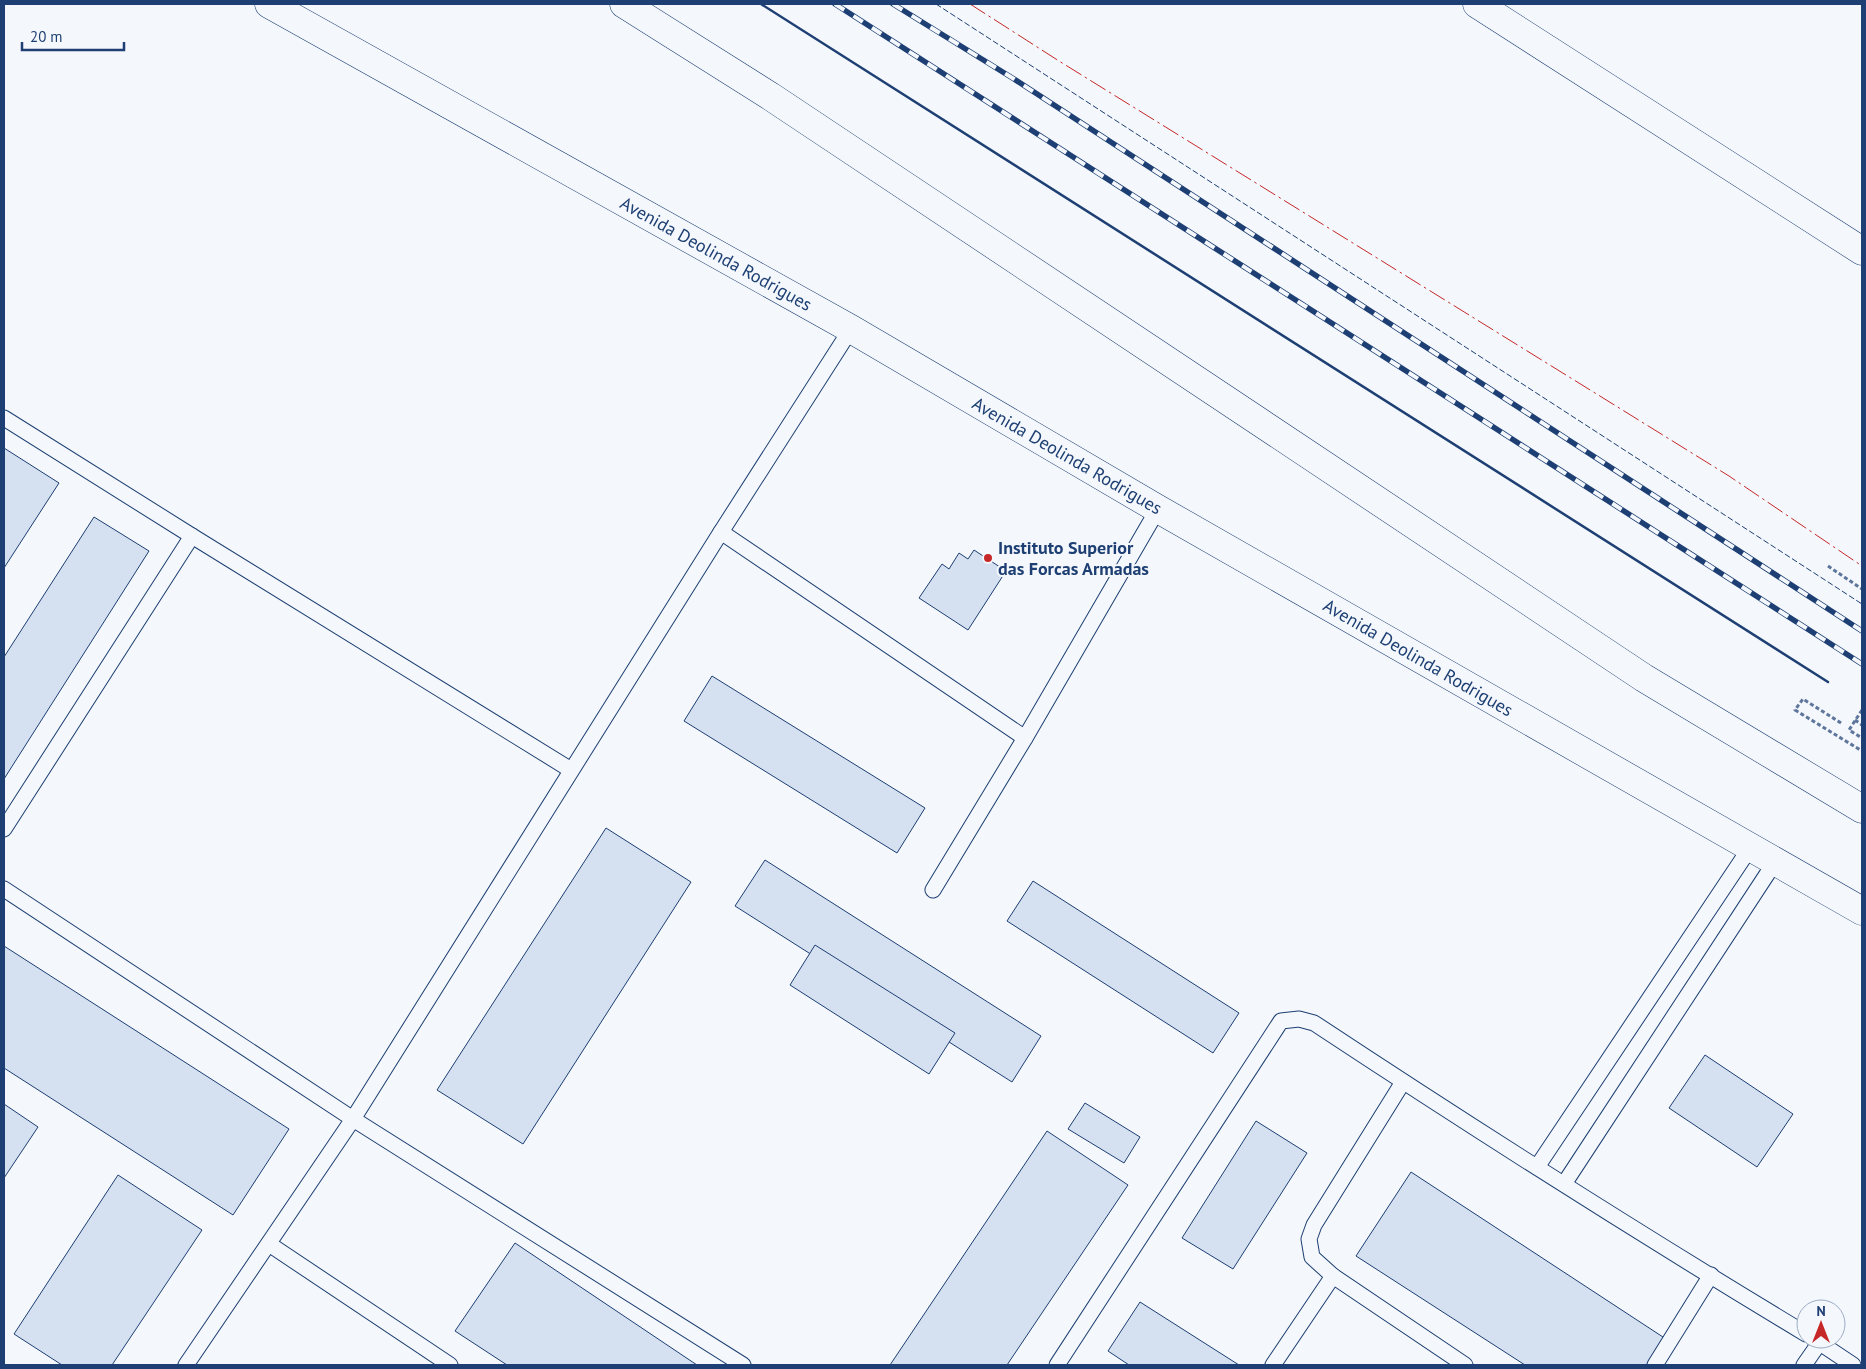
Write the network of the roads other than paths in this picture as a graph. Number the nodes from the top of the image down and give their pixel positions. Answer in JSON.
{"nodes":[{"id":1,"x":269,"y":4,"type":"edge"},
{"id":2,"x":624,"y":4,"type":"edge"},
{"id":3,"x":1476,"y":4,"type":"edge"},
{"id":4,"x":1862,"y":251,"type":"edge"},
{"id":5,"x":851,"y":329,"type":"junction"},
{"id":6,"x":4,"y":418,"type":"edge"},
{"id":7,"x":1158,"y":509,"type":"junction"},
{"id":8,"x":721,"y":532,"type":"junction"},
{"id":9,"x":192,"y":536,"type":"junction"},
{"id":10,"x":1025,"y":738,"type":"junction"},
{"id":11,"x":572,"y":770,"type":"junction"},
{"id":12,"x":1862,"y":809,"type":"edge"},
{"id":13,"x":4,"y":829,"type":"edge"},
{"id":14,"x":1750,"y":848,"type":"junction"},
{"id":15,"x":1775,"y":862,"type":"junction"},
{"id":16,"x":4,"y":889,"type":"edge"},
{"id":17,"x":933,"y":890,"type":"dead end"},
{"id":18,"x":1862,"y":911,"type":"edge"},
{"id":19,"x":1403,"y":1082,"type":"junction"},
{"id":20,"x":353,"y":1119,"type":"junction"},
{"id":21,"x":1537,"y":1167,"type":"junction"},
{"id":22,"x":1564,"y":1184,"type":"junction"},
{"id":23,"x":269,"y":1244,"type":"junction"},
{"id":24,"x":1711,"y":1275,"type":"junction"},
{"id":25,"x":1333,"y":1276,"type":"junction"},
{"id":26,"x":1796,"y":1328,"type":"edge"},
{"id":27,"x":1813,"y":1349,"type":"edge"},
{"id":28,"x":1829,"y":1349,"type":"edge"},
{"id":29,"x":186,"y":1365,"type":"edge"},
{"id":30,"x":450,"y":1365,"type":"edge"},
{"id":31,"x":743,"y":1365,"type":"edge"},
{"id":32,"x":1057,"y":1365,"type":"edge"},
{"id":33,"x":1273,"y":1365,"type":"edge"},
{"id":34,"x":1465,"y":1365,"type":"edge"},
{"id":35,"x":1655,"y":1365,"type":"edge"},
{"id":36,"x":1804,"y":1365,"type":"edge"},
{"id":37,"x":1852,"y":1365,"type":"edge"}],
"edges":[{"from":1,"to":5,"type":"main road","name":"Avenida Deolinda Rodrigues"},
{"from":2,"to":12,"type":"main road"},
{"from":3,"to":4,"type":"main road"},
{"from":5,"to":7,"type":"main road","name":"Avenida Deolinda Rodrigues"},
{"from":5,"to":8,"type":"lane"},
{"from":6,"to":9,"type":"lane"},
{"from":7,"to":10,"type":"lane"},
{"from":7,"to":14,"type":"main road","name":"Avenida Deolinda Rodrigues"},
{"from":8,"to":10,"type":"lane"},
{"from":8,"to":11,"type":"lane"},
{"from":9,"to":11,"type":"lane"},
{"from":9,"to":13,"type":"lane"},
{"from":10,"to":17,"type":"lane"},
{"from":11,"to":20,"type":"lane"},
{"from":14,"to":15,"type":"main road","name":"Avenida Deolinda Rodrigues"},
{"from":14,"to":21,"type":"lane"},
{"from":15,"to":18,"type":"main road","name":"Avenida Deolinda Rodrigues"},
{"from":15,"to":22,"type":"lane"},
{"from":16,"to":20,"type":"lane"},
{"from":19,"to":21,"type":"lane"},
{"from":19,"to":25,"type":"lane"},
{"from":19,"to":32,"type":"lane"},
{"from":20,"to":23,"type":"lane"},
{"from":20,"to":31,"type":"lane"},
{"from":21,"to":22,"type":"lane"},
{"from":22,"to":24,"type":"lane"},
{"from":23,"to":29,"type":"lane"},
{"from":23,"to":30,"type":"lane"},
{"from":24,"to":26,"type":"lane"},
{"from":24,"to":35,"type":"lane"},
{"from":25,"to":33,"type":"lane"},
{"from":25,"to":34,"type":"lane"},
{"from":27,"to":36,"type":"lane"},
{"from":28,"to":37,"type":"lane"}]}
